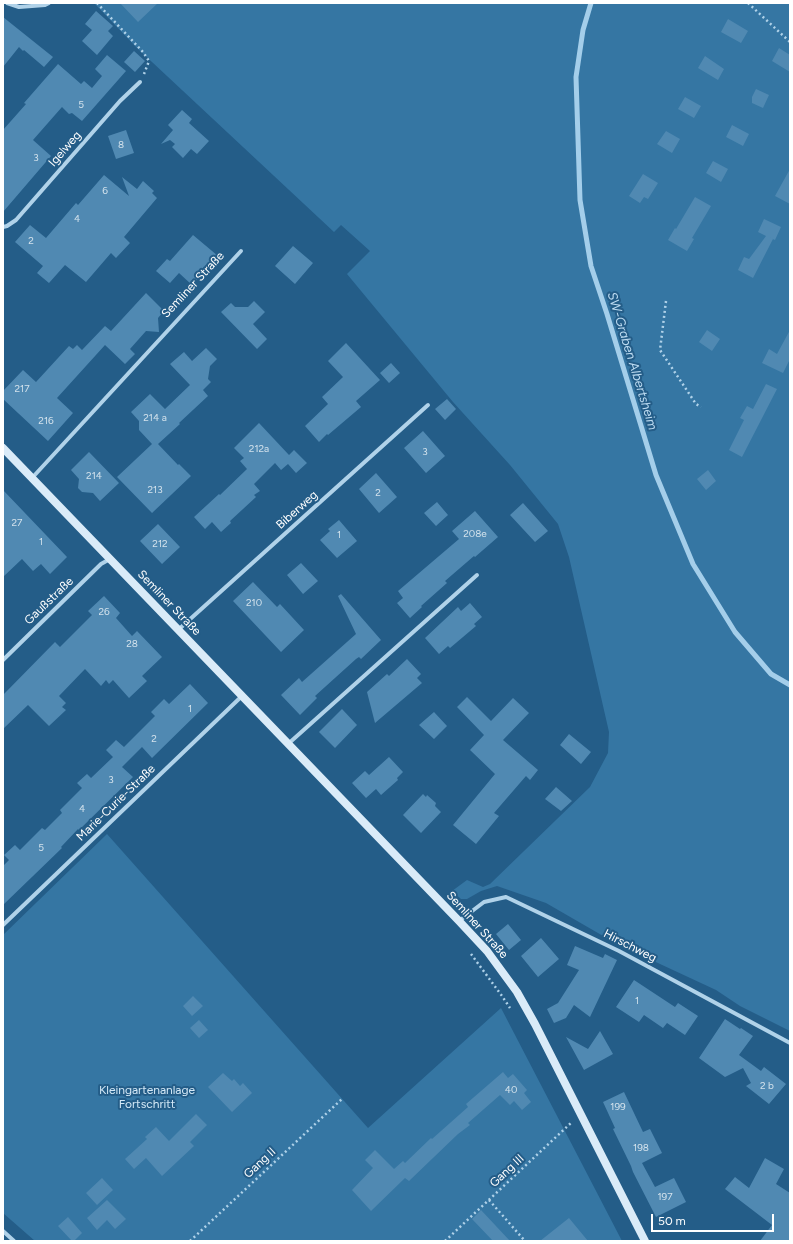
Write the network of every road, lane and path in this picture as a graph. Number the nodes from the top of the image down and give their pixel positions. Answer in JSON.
{"nodes":[{"id":1,"x":7,"y":3,"type":"edge"},
{"id":2,"x":49,"y":3,"type":"edge"},
{"id":3,"x":97,"y":3,"type":"edge"},
{"id":4,"x":748,"y":3,"type":"edge"},
{"id":5,"x":790,"y":42,"type":"edge"},
{"id":6,"x":140,"y":82,"type":"joint"},
{"id":7,"x":3,"y":227,"type":"edge"},
{"id":8,"x":241,"y":250,"type":"dead end"},
{"id":9,"x":666,"y":301,"type":"dead end"},
{"id":10,"x":428,"y":405,"type":"dead end"},
{"id":11,"x":701,"y":407,"type":"dead end"},
{"id":12,"x":3,"y":448,"type":"edge"},
{"id":13,"x":32,"y":478,"type":"junction"},
{"id":14,"x":110,"y":558,"type":"junction"},
{"id":15,"x":477,"y":575,"type":"dead end"},
{"id":16,"x":178,"y":630,"type":"junction"},
{"id":17,"x":3,"y":660,"type":"edge"},
{"id":18,"x":242,"y":696,"type":"junction"},
{"id":19,"x":288,"y":744,"type":"junction"},
{"id":20,"x":459,"y":921,"type":"junction"},
{"id":21,"x":3,"y":925,"type":"edge"},
{"id":22,"x":469,"y":952,"type":"dead end"},
{"id":23,"x":513,"y":1013,"type":"dead end"},
{"id":24,"x":790,"y":1043,"type":"edge"},
{"id":25,"x":342,"y":1098,"type":"dead end"},
{"id":26,"x":581,"y":1113,"type":"junction"},
{"id":27,"x":572,"y":1122,"type":"junction"},
{"id":28,"x":575,"y":1129,"type":"dead end"},
{"id":29,"x":489,"y":1200,"type":"junction"},
{"id":30,"x":3,"y":1231,"type":"edge"},
{"id":31,"x":14,"y":1241,"type":"edge"},
{"id":32,"x":190,"y":1241,"type":"edge"},
{"id":33,"x":445,"y":1241,"type":"edge"},
{"id":34,"x":525,"y":1241,"type":"edge"},
{"id":35,"x":645,"y":1241,"type":"edge"}],
"edges":[{"from":1,"to":2,"type":"street"},
{"from":3,"to":6,"type":"path"},
{"from":4,"to":5,"type":"path"},
{"from":6,"to":7,"type":"street","name":"Igelweg"},
{"from":8,"to":13,"type":"street","name":"Semliner Straße"},
{"from":9,"to":11,"type":"path"},
{"from":10,"to":16,"type":"street","name":"Biberweg"},
{"from":12,"to":13,"type":"street","name":"Semliner Straße"},
{"from":13,"to":14,"type":"street","name":"Semliner Straße"},
{"from":14,"to":16,"type":"street","name":"Semliner Straße"},
{"from":14,"to":17,"type":"street","name":"Gaußstraße"},
{"from":15,"to":19,"type":"street"},
{"from":16,"to":18,"type":"street","name":"Semliner Straße"},
{"from":18,"to":19,"type":"street","name":"Semliner Straße"},
{"from":18,"to":21,"type":"street","name":"Marie-Curie-Straße"},
{"from":19,"to":20,"type":"street","name":"Semliner Straße"},
{"from":20,"to":24,"type":"street","name":"Hirschweg"},
{"from":20,"to":26,"type":"street","name":"Semliner Straße"},
{"from":22,"to":23,"type":"path"},
{"from":25,"to":32,"type":"path","name":"Gang II"},
{"from":26,"to":27,"type":"path","name":"Gang III"},
{"from":26,"to":35,"type":"street","name":"Semliner Straße"},
{"from":27,"to":28,"type":"path"},
{"from":27,"to":29,"type":"path","name":"Gang III"},
{"from":29,"to":33,"type":"path","name":"Gang III"},
{"from":29,"to":34,"type":"path"},
{"from":30,"to":31,"type":"street"}]}
